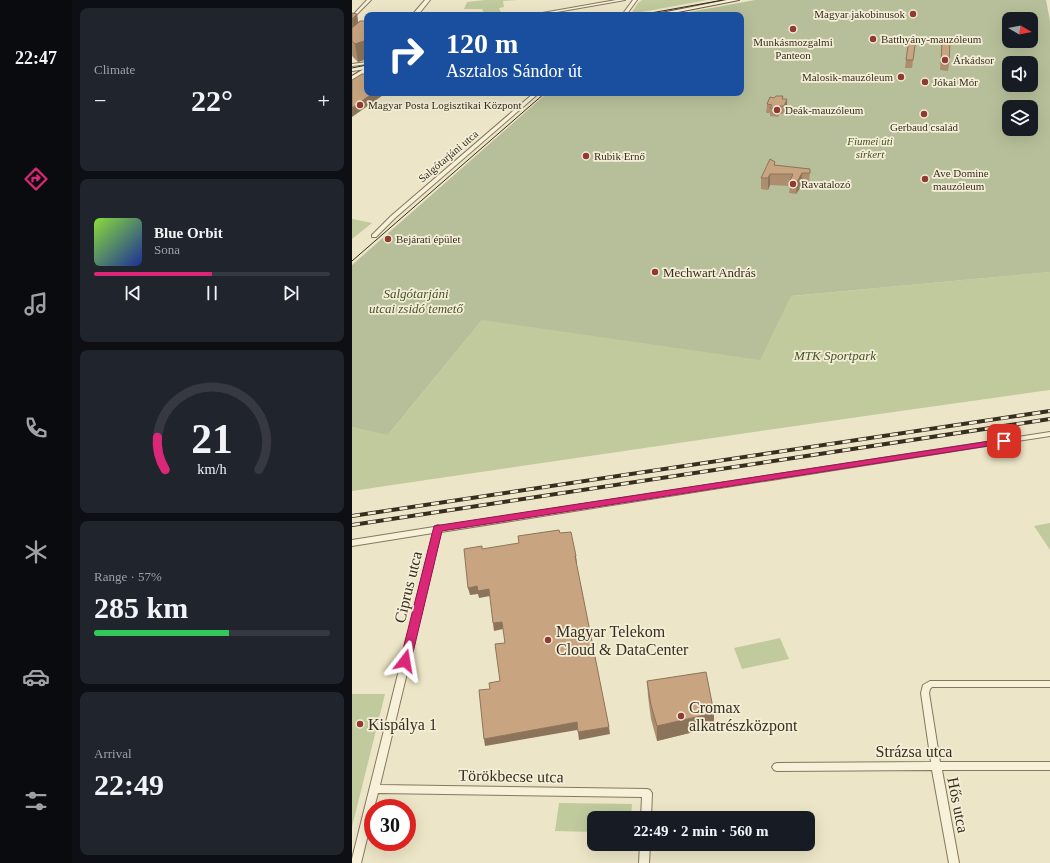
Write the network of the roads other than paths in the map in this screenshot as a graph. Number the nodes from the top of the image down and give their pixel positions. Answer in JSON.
{"nodes":[{"id":1,"x":369,"y":0,"type":"edge"},
{"id":2,"x":428,"y":0,"type":"edge"},
{"id":3,"x":623,"y":0,"type":"edge"},
{"id":4,"x":635,"y":0,"type":"edge"},
{"id":5,"x":736,"y":0,"type":"edge"},
{"id":6,"x":726,"y":1,"type":"edge"},
{"id":7,"x":418,"y":12,"type":"edge"},
{"id":8,"x":551,"y":12,"type":"edge"},
{"id":9,"x":626,"y":12,"type":"edge"},
{"id":10,"x":669,"y":12,"type":"edge"},
{"id":11,"x":352,"y":18,"type":"edge"},
{"id":12,"x":364,"y":63,"type":"edge"},
{"id":13,"x":352,"y":65,"type":"edge"},
{"id":14,"x":352,"y":69,"type":"edge"},
{"id":15,"x":364,"y":70,"type":"edge"},
{"id":16,"x":364,"y":71,"type":"edge"},
{"id":17,"x":352,"y":79,"type":"edge"},
{"id":18,"x":534,"y":96,"type":"edge"},
{"id":19,"x":374,"y":236,"type":"dead end"},
{"id":20,"x":1050,"y":434,"type":"edge"},
{"id":21,"x":438,"y":528,"type":"junction"},
{"id":22,"x":352,"y":543,"type":"edge"},
{"id":23,"x":1050,"y":684,"type":"edge"},
{"id":24,"x":936,"y":766,"type":"junction"},
{"id":25,"x":1050,"y":766,"type":"edge"},
{"id":26,"x":777,"y":767,"type":"dead end"},
{"id":27,"x":374,"y":789,"type":"junction"},
{"id":28,"x":646,"y":811,"type":"edge"},
{"id":29,"x":645,"y":851,"type":"edge"},
{"id":30,"x":356,"y":863,"type":"edge"},
{"id":31,"x":644,"y":863,"type":"edge"},
{"id":32,"x":954,"y":863,"type":"edge"}],
"edges":[{"from":1,"to":11,"type":"street"},
{"from":2,"to":7,"type":"street"},
{"from":3,"to":8,"type":"street"},
{"from":4,"to":9,"type":"street"},
{"from":5,"to":6,"type":"main road"},
{"from":6,"to":10,"type":"main road"},
{"from":12,"to":13,"type":"street"},
{"from":14,"to":15,"type":"street"},
{"from":16,"to":17,"type":"main road"},
{"from":18,"to":19,"type":"street","name":"Salgótarjáni utca"},
{"from":20,"to":21,"type":"street"},
{"from":21,"to":22,"type":"street"},
{"from":21,"to":27,"type":"street","name":"Ciprus utca"},
{"from":23,"to":24,"type":"street","name":"Hős utca"},
{"from":24,"to":25,"type":"street","name":"Strázsa utca"},
{"from":24,"to":26,"type":"street","name":"Strázsa utca"},
{"from":24,"to":32,"type":"street","name":"Hős utca"},
{"from":27,"to":28,"type":"street","name":"Törökbecse utca"},
{"from":27,"to":30,"type":"street","name":"Ciprus utca"},
{"from":29,"to":31,"type":"street"}]}
